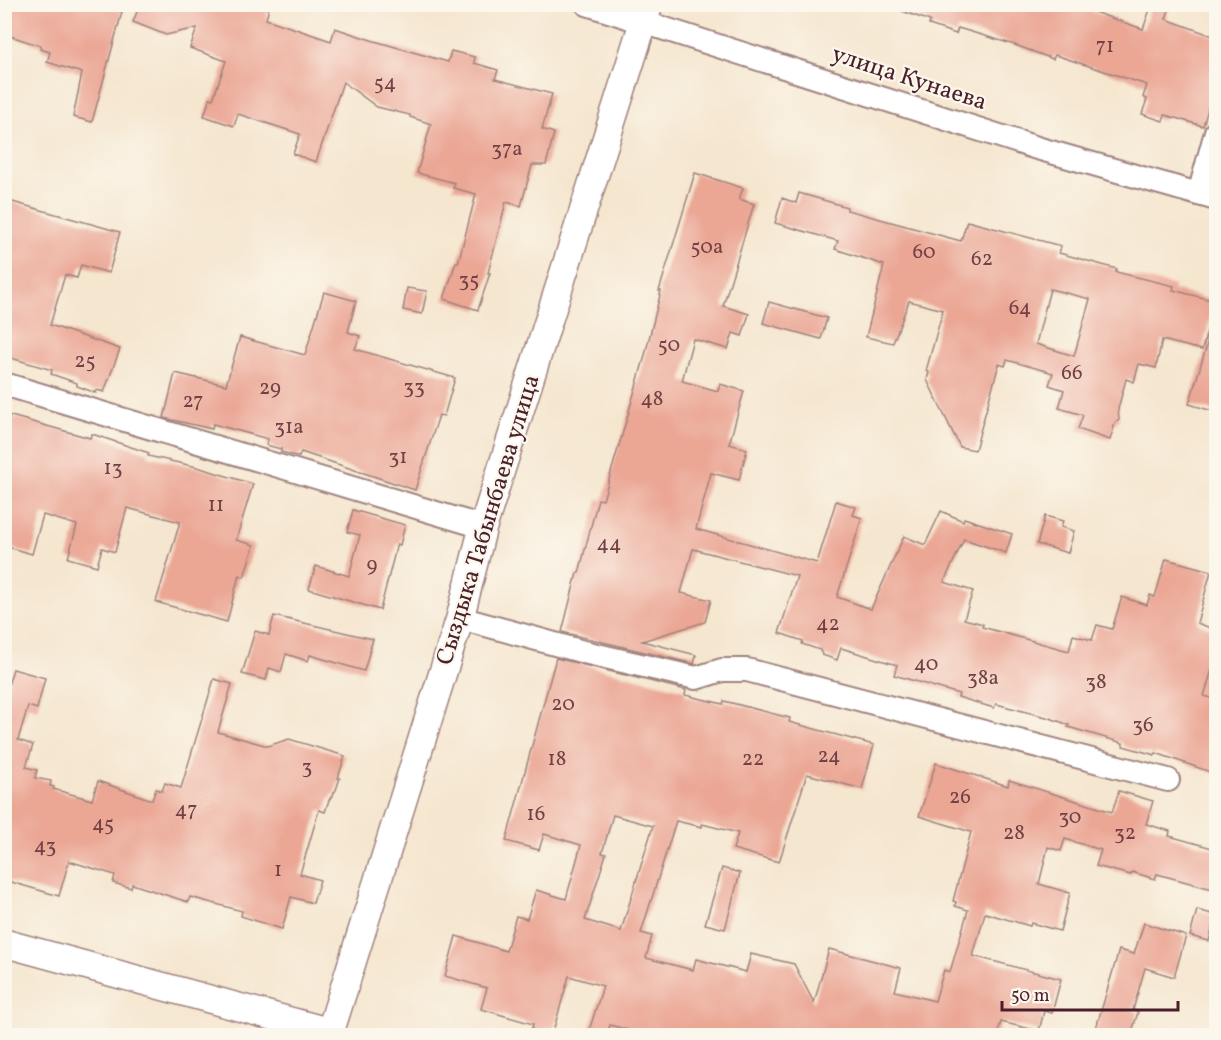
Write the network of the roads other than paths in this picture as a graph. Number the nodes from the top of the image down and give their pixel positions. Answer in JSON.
{"nodes":[{"id":1,"x":587,"y":4,"type":"edge"},
{"id":2,"x":647,"y":13,"type":"edge"},
{"id":3,"x":1216,"y":132,"type":"edge"},
{"id":4,"x":1208,"y":197,"type":"edge"},
{"id":5,"x":4,"y":384,"type":"edge"},
{"id":6,"x":483,"y":526,"type":"junction"},
{"id":7,"x":460,"y":618,"type":"junction"},
{"id":8,"x":1168,"y":780,"type":"dead end"},
{"id":9,"x":4,"y":943,"type":"edge"},
{"id":10,"x":334,"y":1034,"type":"edge"}],
"edges":[{"from":1,"to":2,"type":"street","name":"улица Кунаева"},
{"from":2,"to":4,"type":"street","name":"улица Кунаева"},
{"from":2,"to":6,"type":"street","name":"Сыздыка Табынбаева улица"},
{"from":3,"to":4,"type":"street"},
{"from":5,"to":6,"type":"street"},
{"from":6,"to":7,"type":"street","name":"Сыздыка Табынбаева улица"},
{"from":7,"to":8,"type":"street"},
{"from":7,"to":10,"type":"street","name":"Сыздыка Табынбаева улица"},
{"from":9,"to":10,"type":"street"}]}
